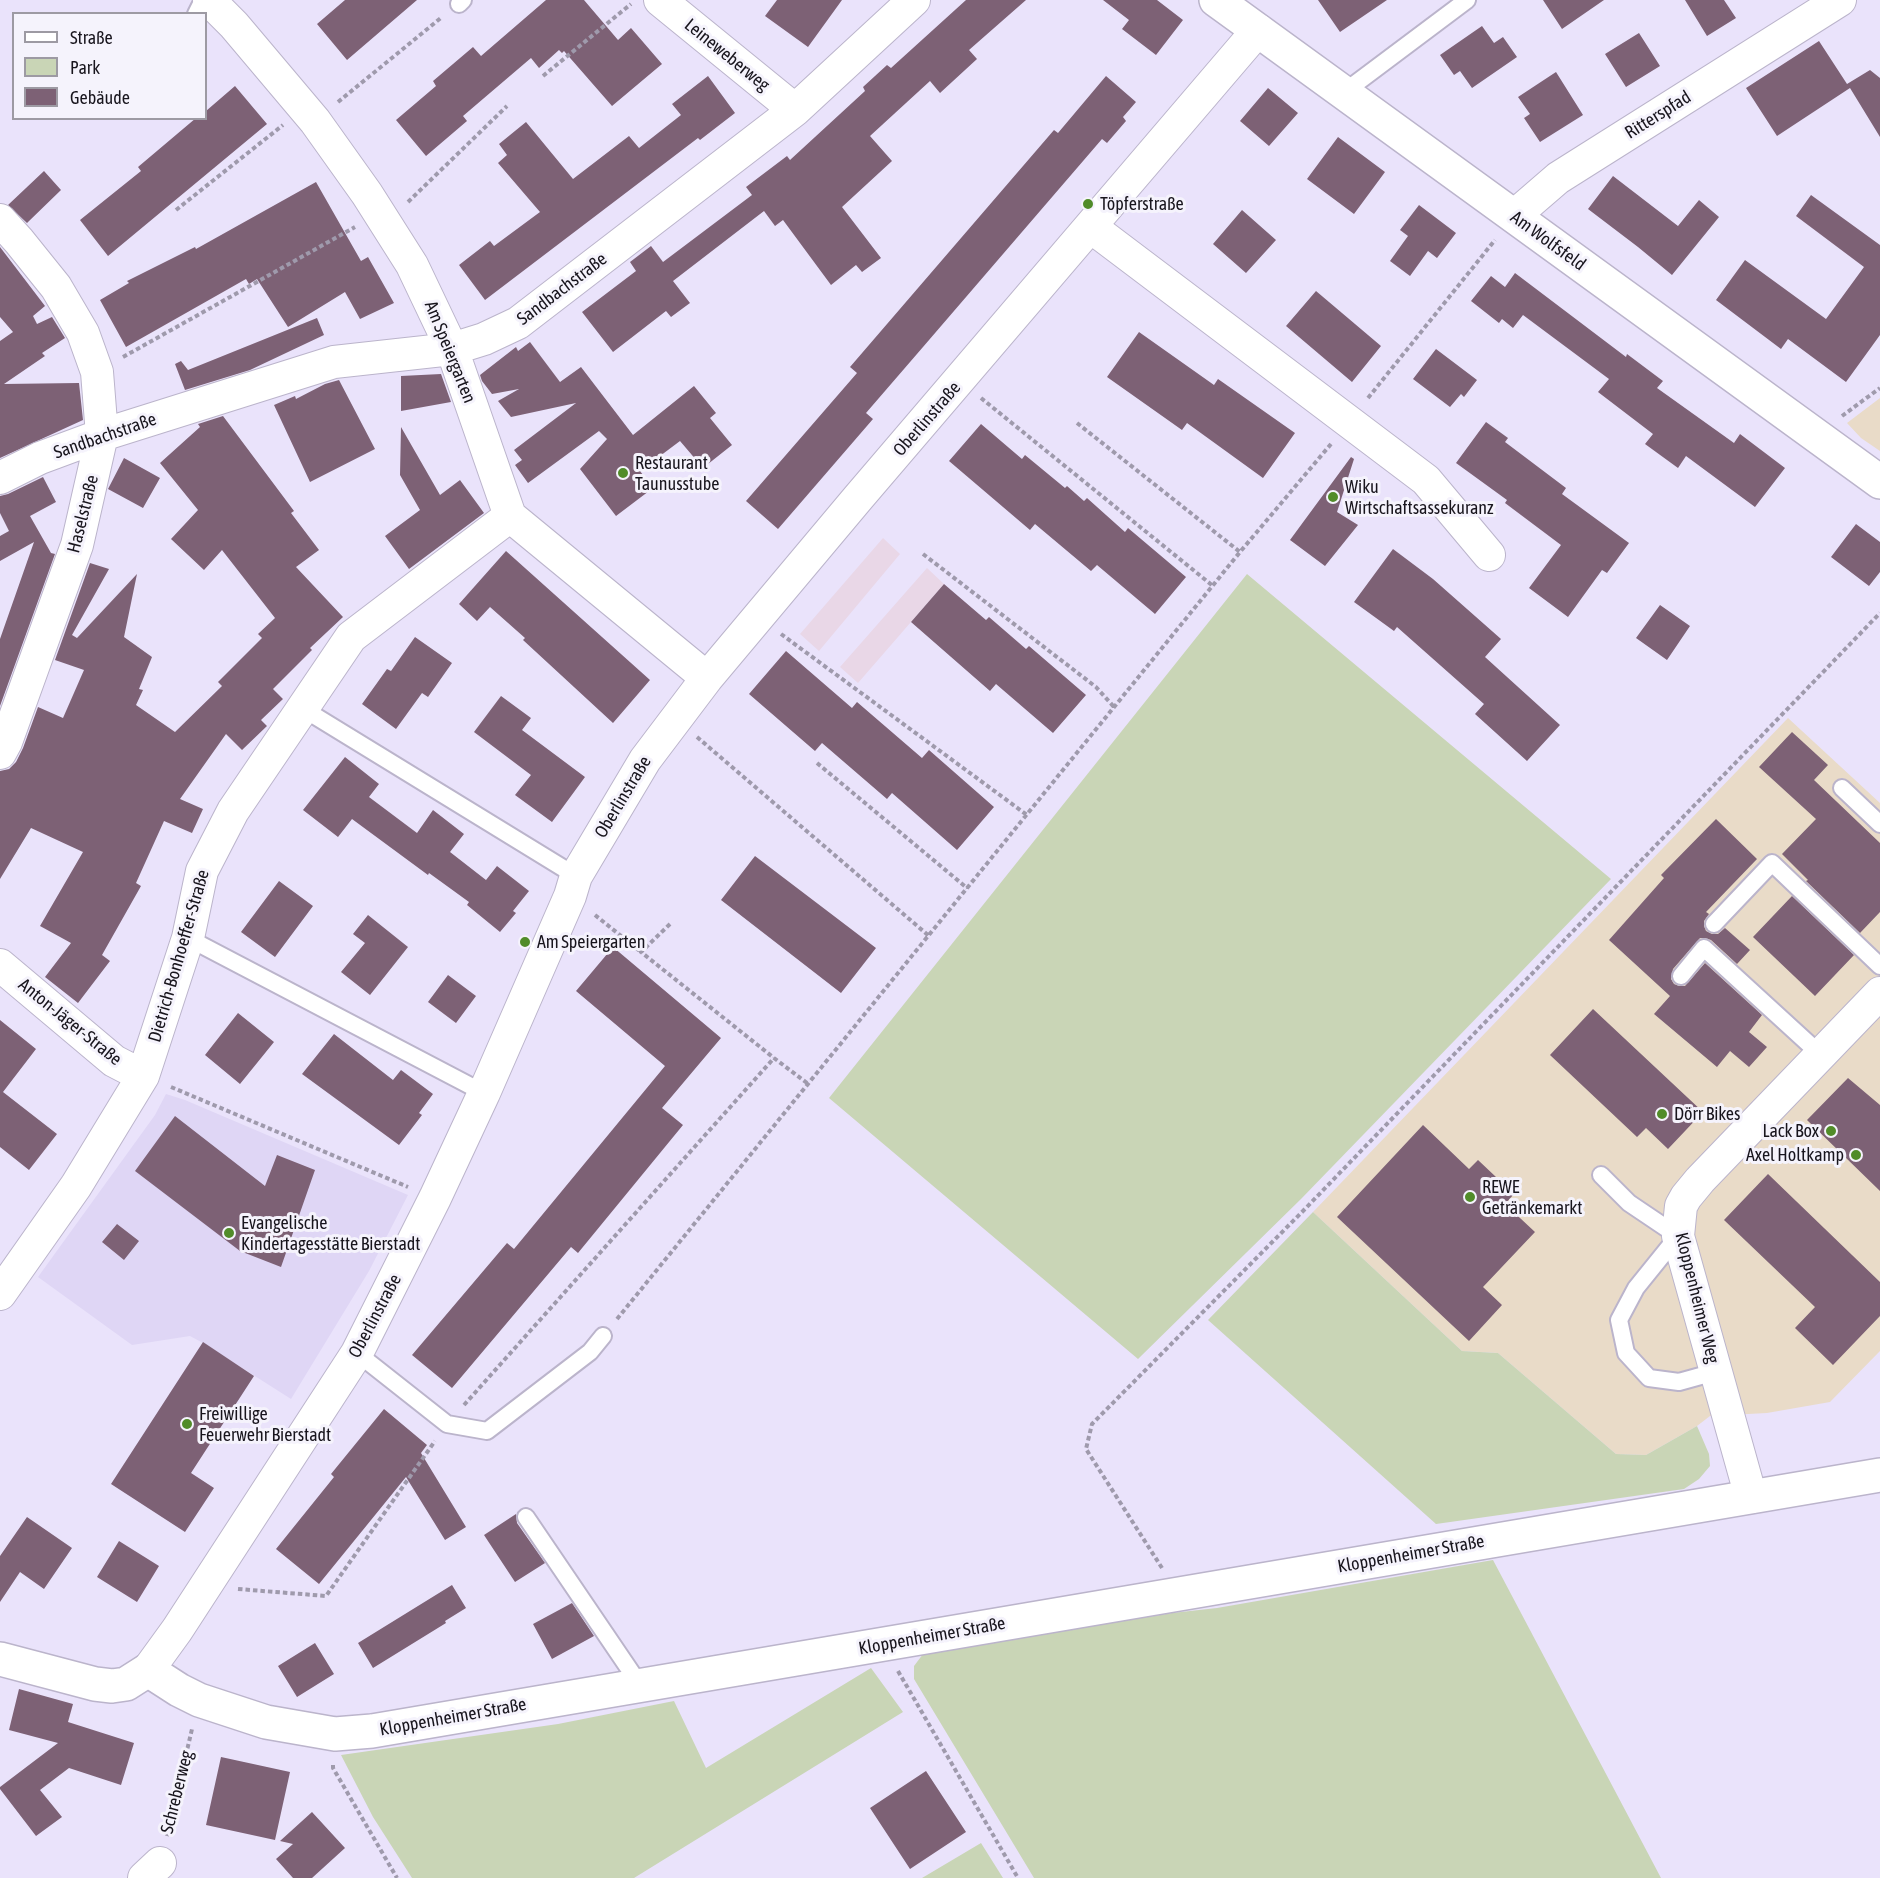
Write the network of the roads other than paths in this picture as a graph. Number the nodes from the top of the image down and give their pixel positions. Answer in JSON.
{"nodes":[{"id":1,"x":209,"y":0,"type":"edge"},
{"id":2,"x":660,"y":0,"type":"edge"},
{"id":3,"x":914,"y":0,"type":"edge"},
{"id":4,"x":1467,"y":0,"type":"edge"},
{"id":5,"x":1840,"y":0,"type":"edge"},
{"id":6,"x":1240,"y":11,"type":"edge"},
{"id":7,"x":1799,"y":11,"type":"edge"},
{"id":8,"x":1343,"y":93,"type":"junction"},
{"id":9,"x":795,"y":110,"type":"junction"},
{"id":10,"x":1514,"y":216,"type":"junction"},
{"id":11,"x":0,"y":220,"type":"edge"},
{"id":12,"x":1091,"y":227,"type":"junction"},
{"id":13,"x":452,"y":349,"type":"junction"},
{"id":14,"x":102,"y":435,"type":"junction"},
{"id":15,"x":0,"y":478,"type":"edge"},
{"id":16,"x":1880,"y":482,"type":"edge"},
{"id":17,"x":510,"y":516,"type":"junction"},
{"id":18,"x":1489,"y":555,"type":"dead end"},
{"id":19,"x":707,"y":678,"type":"junction"},
{"id":20,"x":303,"y":708,"type":"junction"},
{"id":21,"x":0,"y":753,"type":"edge"},
{"id":22,"x":1842,"y":788,"type":"dead end"},
{"id":23,"x":1880,"y":824,"type":"edge"},
{"id":24,"x":573,"y":886,"type":"junction"},
{"id":25,"x":1714,"y":924,"type":"dead end"},
{"id":26,"x":188,"y":938,"type":"junction"},
{"id":27,"x":0,"y":964,"type":"edge"},
{"id":28,"x":1880,"y":966,"type":"edge"},
{"id":29,"x":1681,"y":975,"type":"dead end"},
{"id":30,"x":1880,"y":993,"type":"edge"},
{"id":31,"x":1821,"y":1055,"type":"junction"},
{"id":32,"x":143,"y":1076,"type":"junction"},
{"id":33,"x":484,"y":1093,"type":"junction"},
{"id":34,"x":1600,"y":1175,"type":"dead end"},
{"id":35,"x":1678,"y":1236,"type":"junction"},
{"id":36,"x":0,"y":1294,"type":"edge"},
{"id":37,"x":603,"y":1336,"type":"road end"},
{"id":38,"x":357,"y":1353,"type":"junction"},
{"id":39,"x":1715,"y":1372,"type":"junction"},
{"id":40,"x":1880,"y":1475,"type":"edge"},
{"id":41,"x":1751,"y":1497,"type":"junction"},
{"id":42,"x":526,"y":1517,"type":"dead end"},
{"id":43,"x":0,"y":1659,"type":"edge"},
{"id":44,"x":148,"y":1670,"type":"junction"},
{"id":45,"x":640,"y":1685,"type":"junction"}],
"edges":[{"from":1,"to":13,"type":"street","name":"Am Speiergarten"},
{"from":2,"to":9,"type":"street","name":"Leineweberweg"},
{"from":3,"to":9,"type":"street","name":"Sandbachstraße"},
{"from":4,"to":8,"type":"lane"},
{"from":5,"to":7,"type":"street","name":"Ritterspfad"},
{"from":6,"to":8,"type":"street","name":"Am Wolfsfeld"},
{"from":6,"to":12,"type":"street","name":"Oberlinstraße"},
{"from":7,"to":10,"type":"street","name":"Ritterspfad"},
{"from":8,"to":10,"type":"street","name":"Am Wolfsfeld"},
{"from":9,"to":13,"type":"street","name":"Sandbachstraße"},
{"from":10,"to":16,"type":"street","name":"Am Wolfsfeld"},
{"from":11,"to":14,"type":"street","name":"Haselstraße"},
{"from":12,"to":18,"type":"street"},
{"from":12,"to":19,"type":"street","name":"Oberlinstraße"},
{"from":13,"to":14,"type":"street","name":"Sandbachstraße"},
{"from":13,"to":17,"type":"street","name":"Am Speiergarten"},
{"from":14,"to":15,"type":"street","name":"Sandbachstraße"},
{"from":14,"to":21,"type":"street","name":"Haselstraße"},
{"from":17,"to":19,"type":"street"},
{"from":17,"to":20,"type":"street","name":"Dietrich-Bonhoeffer-Straße"},
{"from":19,"to":24,"type":"street","name":"Oberlinstraße"},
{"from":20,"to":24,"type":"lane"},
{"from":20,"to":26,"type":"street","name":"Dietrich-Bonhoeffer-Straße"},
{"from":22,"to":23,"type":"lane"},
{"from":24,"to":33,"type":"street","name":"Oberlinstraße"},
{"from":25,"to":28,"type":"lane"},
{"from":26,"to":32,"type":"street","name":"Dietrich-Bonhoeffer-Straße"},
{"from":26,"to":33,"type":"lane"},
{"from":27,"to":32,"type":"street","name":"Anton-Jäger-Straße"},
{"from":29,"to":31,"type":"lane"},
{"from":30,"to":31,"type":"street","name":"Kloppenheimer Weg"},
{"from":31,"to":35,"type":"street","name":"Kloppenheimer Weg"},
{"from":32,"to":36,"type":"street","name":"Dietrich-Bonhoeffer-Straße"},
{"from":33,"to":38,"type":"street","name":"Oberlinstraße"},
{"from":34,"to":35,"type":"lane"},
{"from":35,"to":39,"type":"street","name":"Kloppenheimer Weg"},
{"from":35,"to":39,"type":"lane"},
{"from":37,"to":38,"type":"lane"},
{"from":38,"to":44,"type":"street","name":"Oberlinstraße"},
{"from":39,"to":41,"type":"street","name":"Kloppenheimer Weg"},
{"from":40,"to":41,"type":"street","name":"Kloppenheimer Straße"},
{"from":41,"to":45,"type":"street","name":"Kloppenheimer Straße"},
{"from":42,"to":45,"type":"lane"},
{"from":43,"to":44,"type":"street"},
{"from":44,"to":45,"type":"street","name":"Kloppenheimer Straße"}]}
